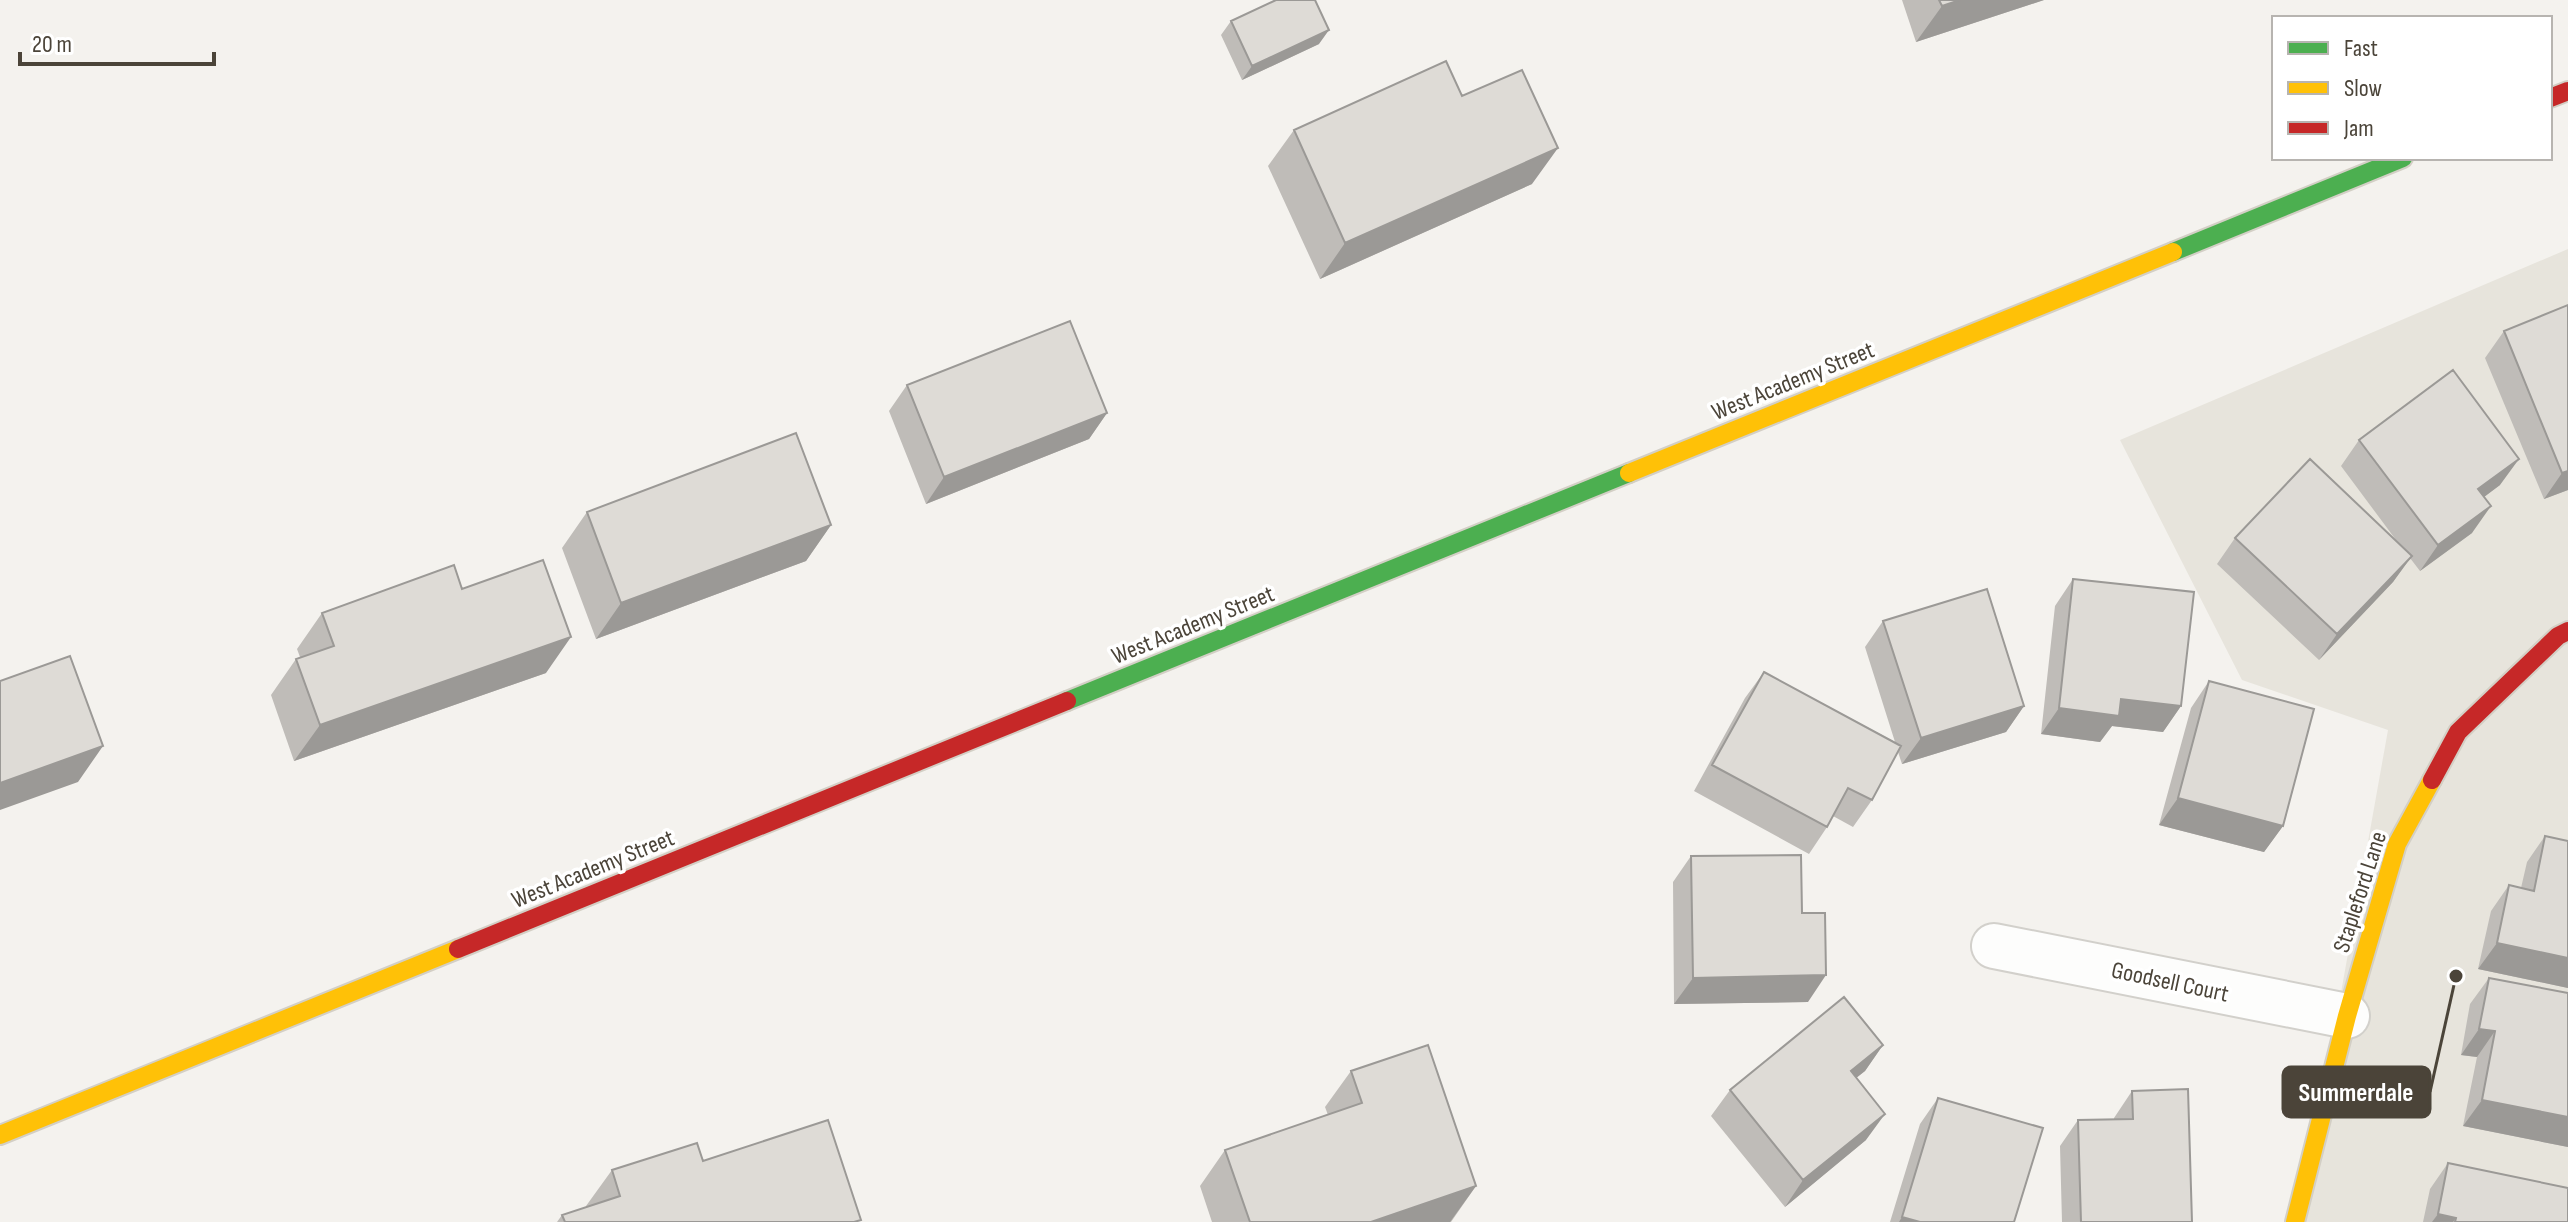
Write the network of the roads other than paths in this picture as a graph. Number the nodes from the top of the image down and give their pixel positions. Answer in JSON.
{"nodes":[{"id":1,"x":2398,"y":160,"type":"edge"},
{"id":2,"x":2568,"y":631,"type":"edge"},
{"id":3,"x":1994,"y":946,"type":"dead end"},
{"id":4,"x":2347,"y":1016,"type":"junction"},
{"id":5,"x":0,"y":1135,"type":"edge"},
{"id":6,"x":2295,"y":1222,"type":"edge"}],
"edges":[{"from":1,"to":5,"type":"main road","name":"West Academy Street"},
{"from":2,"to":4,"type":"main road","name":"Stapleford Lane"},
{"from":3,"to":4,"type":"street","name":"Goodsell Court"},
{"from":4,"to":6,"type":"main road","name":"Stapleford Lane"}]}
